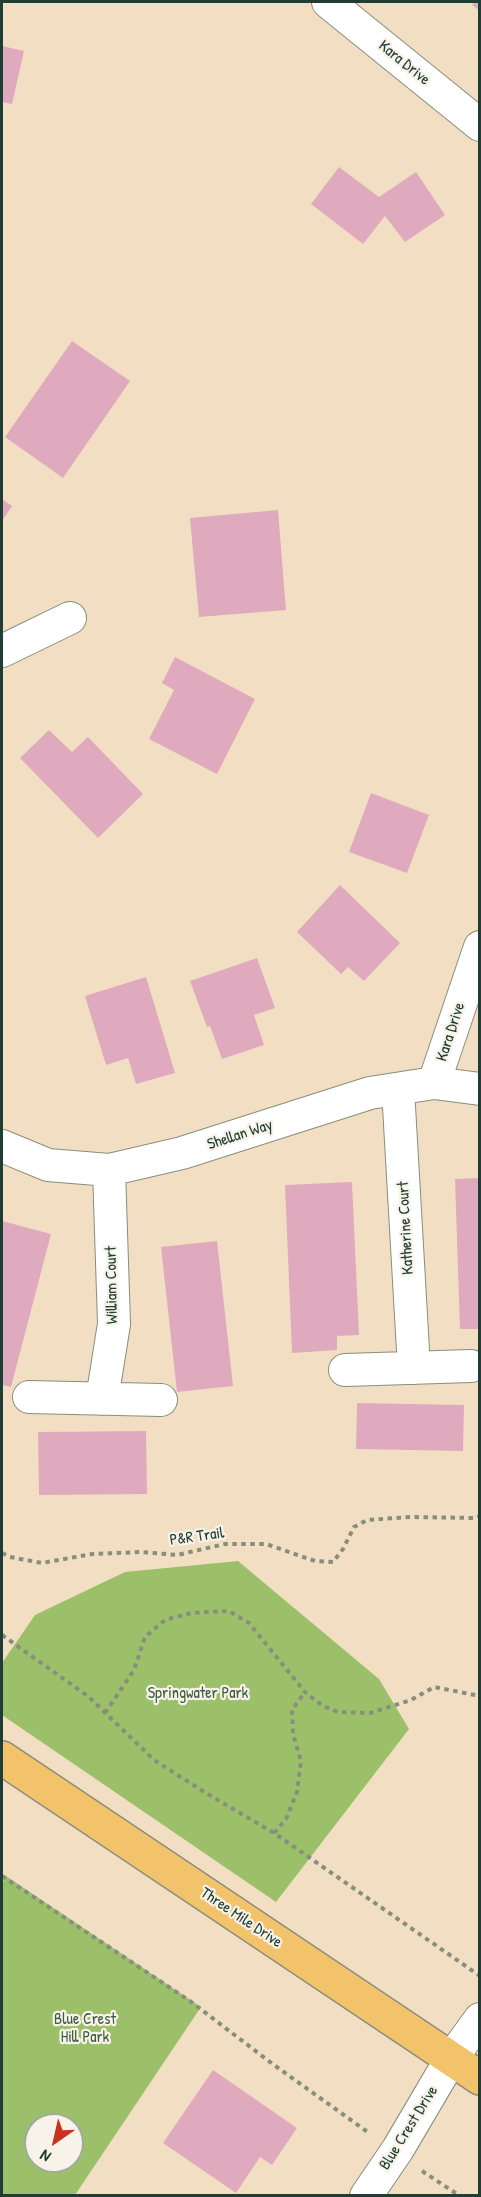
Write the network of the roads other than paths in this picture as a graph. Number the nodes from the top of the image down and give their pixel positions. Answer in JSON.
{"nodes":[{"id":1,"x":328,"y":2,"type":"edge"},
{"id":2,"x":480,"y":125,"type":"edge"},
{"id":3,"x":70,"y":618,"type":"dead end"},
{"id":4,"x":2,"y":651,"type":"edge"},
{"id":5,"x":480,"y":947,"type":"edge"},
{"id":6,"x":434,"y":1083,"type":"junction"},
{"id":7,"x":398,"y":1089,"type":"junction"},
{"id":8,"x":480,"y":1089,"type":"edge"},
{"id":9,"x":2,"y":1146,"type":"edge"},
{"id":10,"x":109,"y":1170,"type":"junction"},
{"id":11,"x":471,"y":1366,"type":"dead end"},
{"id":12,"x":414,"y":1368,"type":"junction"},
{"id":13,"x":345,"y":1370,"type":"dead end"},
{"id":14,"x":29,"y":1397,"type":"dead end"},
{"id":15,"x":102,"y":1399,"type":"junction"},
{"id":16,"x":161,"y":1400,"type":"dead end"},
{"id":17,"x":2,"y":1758,"type":"edge"},
{"id":18,"x":480,"y":2019,"type":"edge"},
{"id":19,"x":451,"y":2059,"type":"junction"},
{"id":20,"x":480,"y":2078,"type":"edge"},
{"id":21,"x":366,"y":2196,"type":"edge"}],
"edges":[{"from":1,"to":2,"type":"street","name":"Kara Drive"},
{"from":3,"to":4,"type":"street"},
{"from":5,"to":6,"type":"street","name":"Kara Drive"},
{"from":6,"to":7,"type":"street","name":"Shellan Way"},
{"from":6,"to":8,"type":"street","name":"Shellan Way"},
{"from":7,"to":10,"type":"street","name":"Shellan Way"},
{"from":7,"to":12,"type":"street","name":"Katherine Court"},
{"from":9,"to":10,"type":"street","name":"Shellan Way"},
{"from":10,"to":15,"type":"street","name":"William Court"},
{"from":11,"to":12,"type":"street"},
{"from":12,"to":13,"type":"street"},
{"from":14,"to":15,"type":"street"},
{"from":15,"to":16,"type":"street"},
{"from":17,"to":19,"type":"main road","name":"Three Mile Drive"},
{"from":18,"to":19,"type":"street","name":"Blue Crest Drive"},
{"from":19,"to":20,"type":"main road","name":"Three Mile Drive"},
{"from":19,"to":21,"type":"street","name":"Blue Crest Drive"}]}
